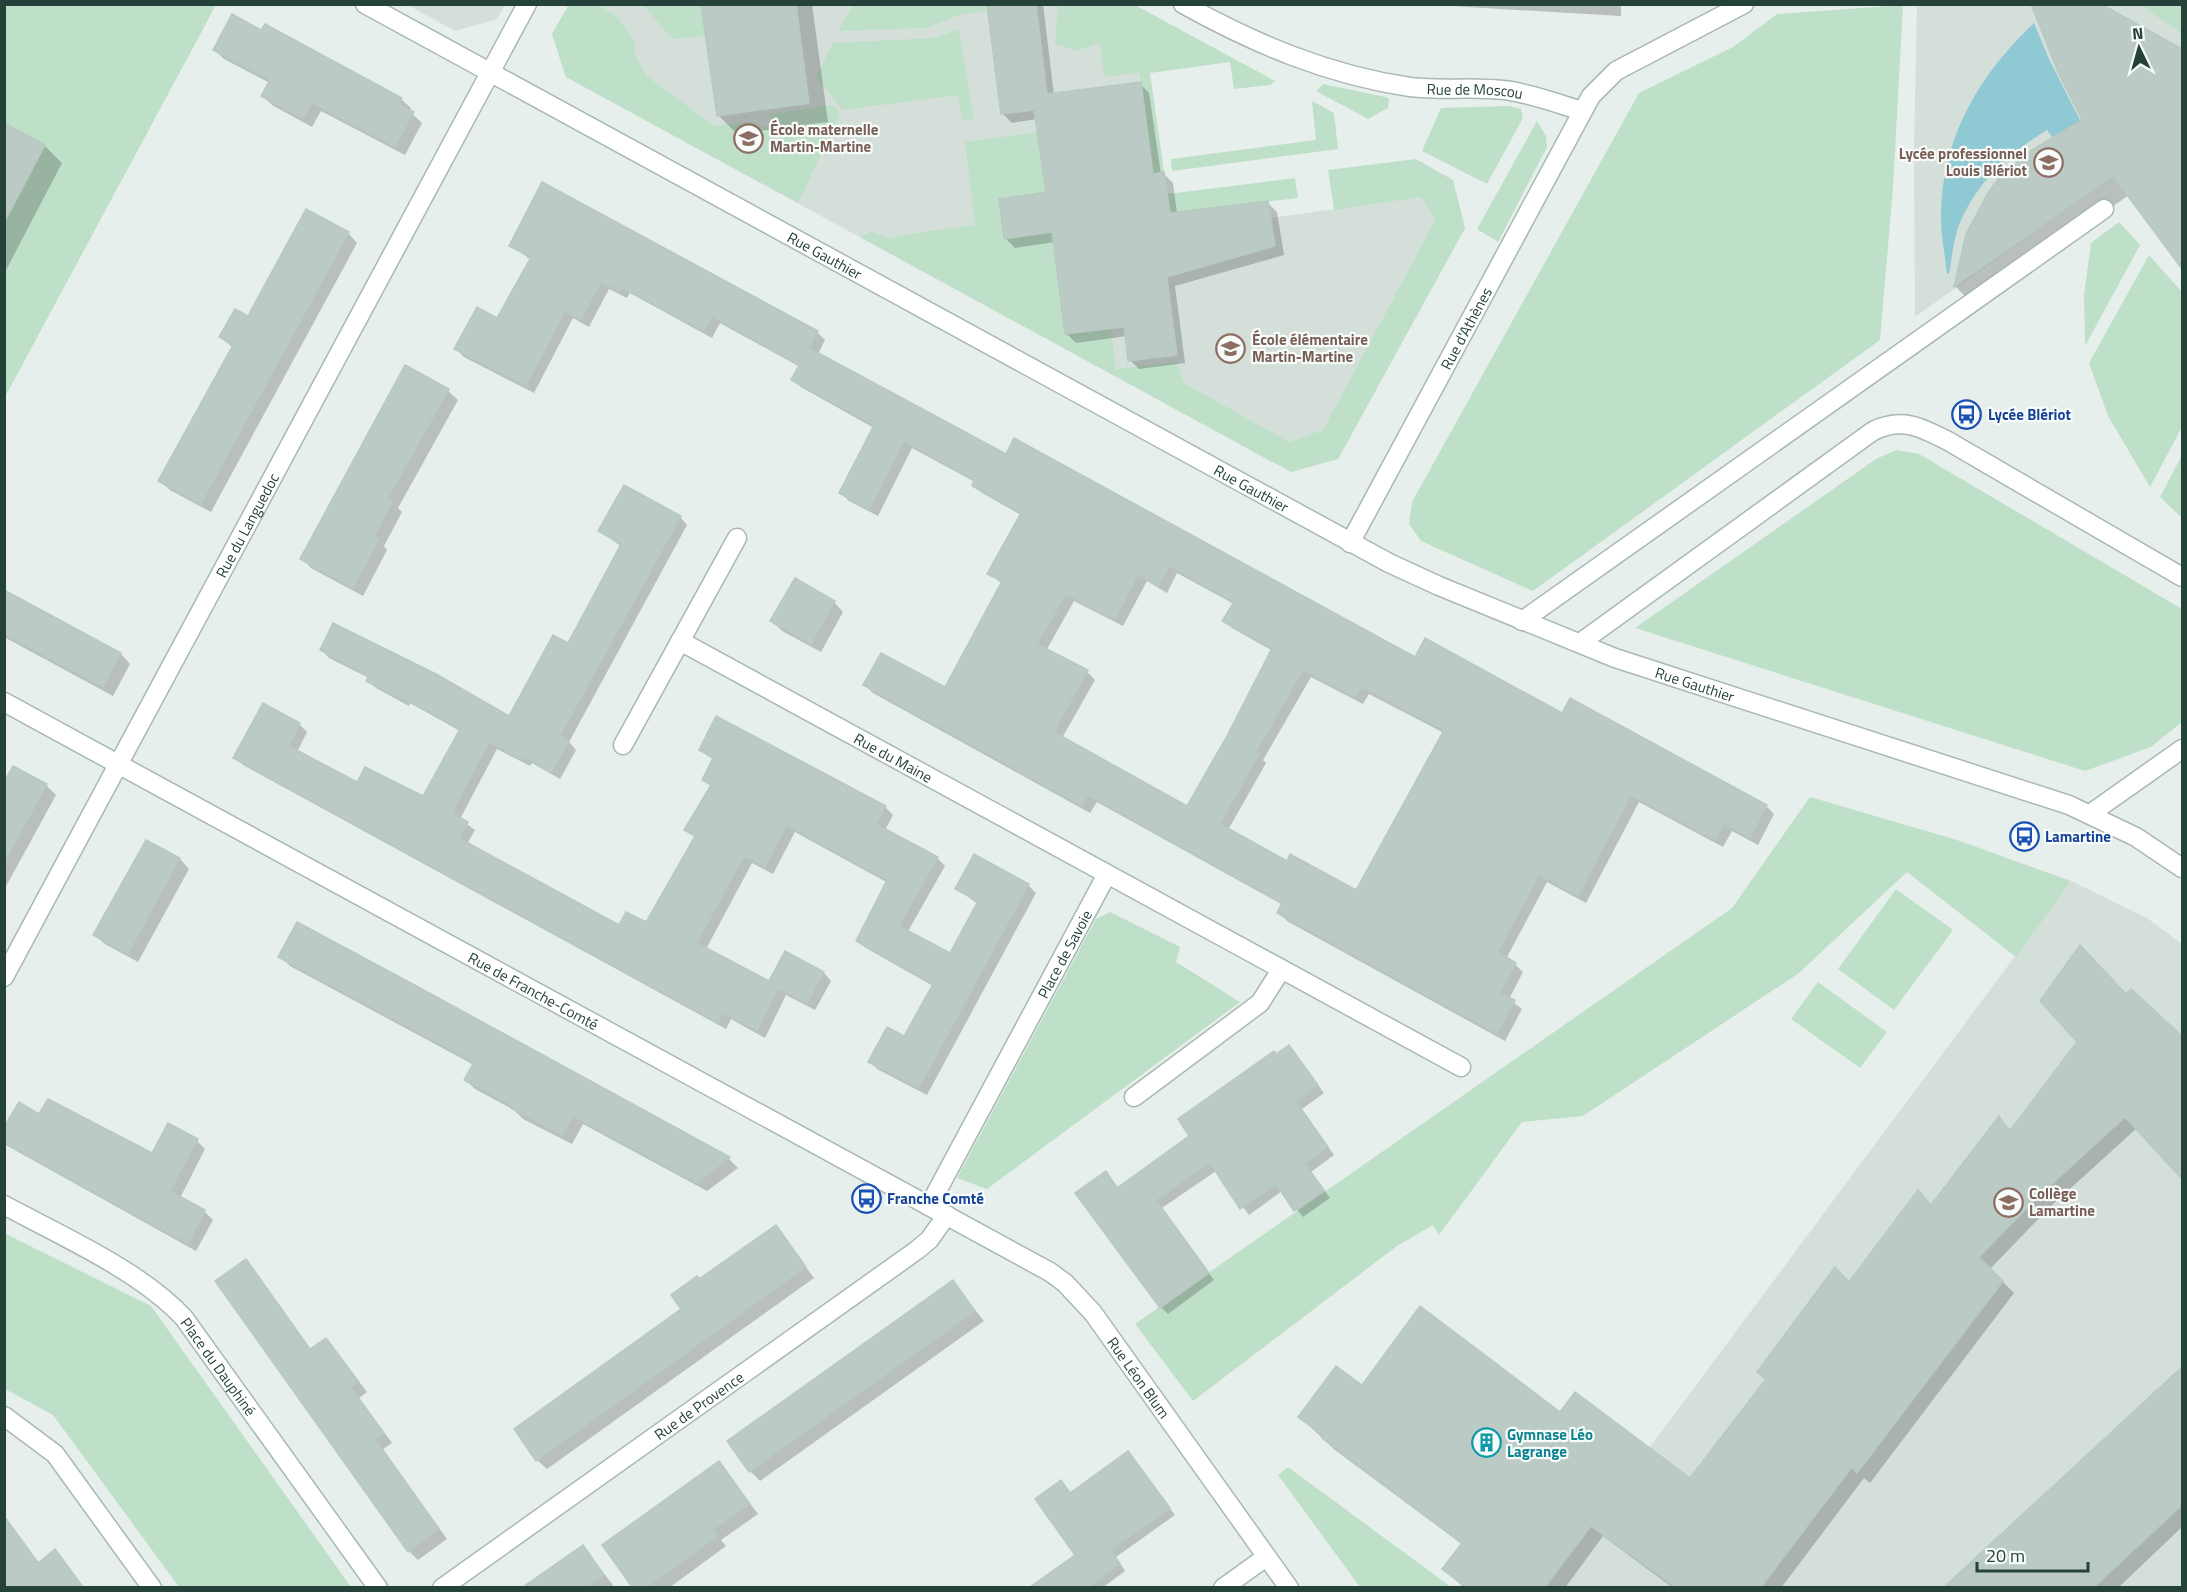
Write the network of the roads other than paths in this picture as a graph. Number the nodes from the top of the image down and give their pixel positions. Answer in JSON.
{"nodes":[{"id":1,"x":365,"y":4,"type":"edge"},
{"id":2,"x":527,"y":4,"type":"edge"},
{"id":3,"x":1183,"y":4,"type":"edge"},
{"id":4,"x":1744,"y":4,"type":"edge"},
{"id":5,"x":492,"y":73,"type":"junction"},
{"id":6,"x":1582,"y":111,"type":"junction"},
{"id":7,"x":2104,"y":209,"type":"dead end"},
{"id":8,"x":737,"y":538,"type":"dead end"},
{"id":9,"x":1350,"y":543,"type":"junction"},
{"id":10,"x":2182,"y":577,"type":"edge"},
{"id":11,"x":1522,"y":621,"type":"junction"},
{"id":12,"x":680,"y":641,"type":"junction"},
{"id":13,"x":1580,"y":644,"type":"junction"},
{"id":14,"x":4,"y":702,"type":"edge"},
{"id":15,"x":623,"y":745,"type":"dead end"},
{"id":16,"x":2182,"y":749,"type":"edge"},
{"id":17,"x":120,"y":764,"type":"junction"},
{"id":18,"x":2090,"y":814,"type":"junction"},
{"id":19,"x":2182,"y":868,"type":"edge"},
{"id":20,"x":1106,"y":876,"type":"junction"},
{"id":21,"x":1281,"y":970,"type":"junction"},
{"id":22,"x":4,"y":977,"type":"edge"},
{"id":23,"x":1461,"y":1067,"type":"dead end"},
{"id":24,"x":1134,"y":1096,"type":"dead end"},
{"id":25,"x":4,"y":1205,"type":"edge"},
{"id":26,"x":929,"y":1206,"type":"junction"},
{"id":27,"x":947,"y":1215,"type":"junction"},
{"id":28,"x":4,"y":1416,"type":"edge"},
{"id":29,"x":1266,"y":1557,"type":"junction"},
{"id":30,"x":152,"y":1587,"type":"edge"},
{"id":31,"x":378,"y":1587,"type":"edge"},
{"id":32,"x":442,"y":1587,"type":"edge"},
{"id":33,"x":1223,"y":1587,"type":"edge"},
{"id":34,"x":1288,"y":1587,"type":"edge"}],
"edges":[{"from":1,"to":5,"type":"street","name":"Rue Gauthier"},
{"from":2,"to":5,"type":"street","name":"Rue du Languedoc"},
{"from":3,"to":6,"type":"street","name":"Rue de Moscou"},
{"from":4,"to":6,"type":"street"},
{"from":5,"to":9,"type":"street","name":"Rue Gauthier"},
{"from":5,"to":17,"type":"street","name":"Rue du Languedoc"},
{"from":6,"to":9,"type":"street","name":"Rue d'Athènes"},
{"from":7,"to":11,"type":"street"},
{"from":8,"to":12,"type":"street"},
{"from":9,"to":11,"type":"street","name":"Rue Gauthier"},
{"from":10,"to":13,"type":"street"},
{"from":11,"to":13,"type":"street","name":"Rue Gauthier"},
{"from":12,"to":15,"type":"street"},
{"from":12,"to":20,"type":"street","name":"Rue du Maine"},
{"from":13,"to":18,"type":"street","name":"Rue Gauthier"},
{"from":14,"to":17,"type":"street","name":"Rue de Franche-Comté"},
{"from":16,"to":18,"type":"street"},
{"from":17,"to":22,"type":"street","name":"Rue du Languedoc"},
{"from":17,"to":26,"type":"street","name":"Rue de Franche-Comté"},
{"from":18,"to":19,"type":"street","name":"Rue Gauthier"},
{"from":20,"to":21,"type":"street"},
{"from":20,"to":26,"type":"street","name":"Place de Savoie"},
{"from":21,"to":23,"type":"street"},
{"from":21,"to":24,"type":"street"},
{"from":25,"to":31,"type":"street","name":"Place du Dauphiné"},
{"from":26,"to":27,"type":"street","name":"Rue de Franche-Comté"},
{"from":27,"to":29,"type":"street","name":"Rue Léon Blum"},
{"from":27,"to":32,"type":"street","name":"Rue de Provence"},
{"from":28,"to":30,"type":"street"},
{"from":29,"to":33,"type":"street"},
{"from":29,"to":34,"type":"street","name":"Rue Léon Blum"}]}
